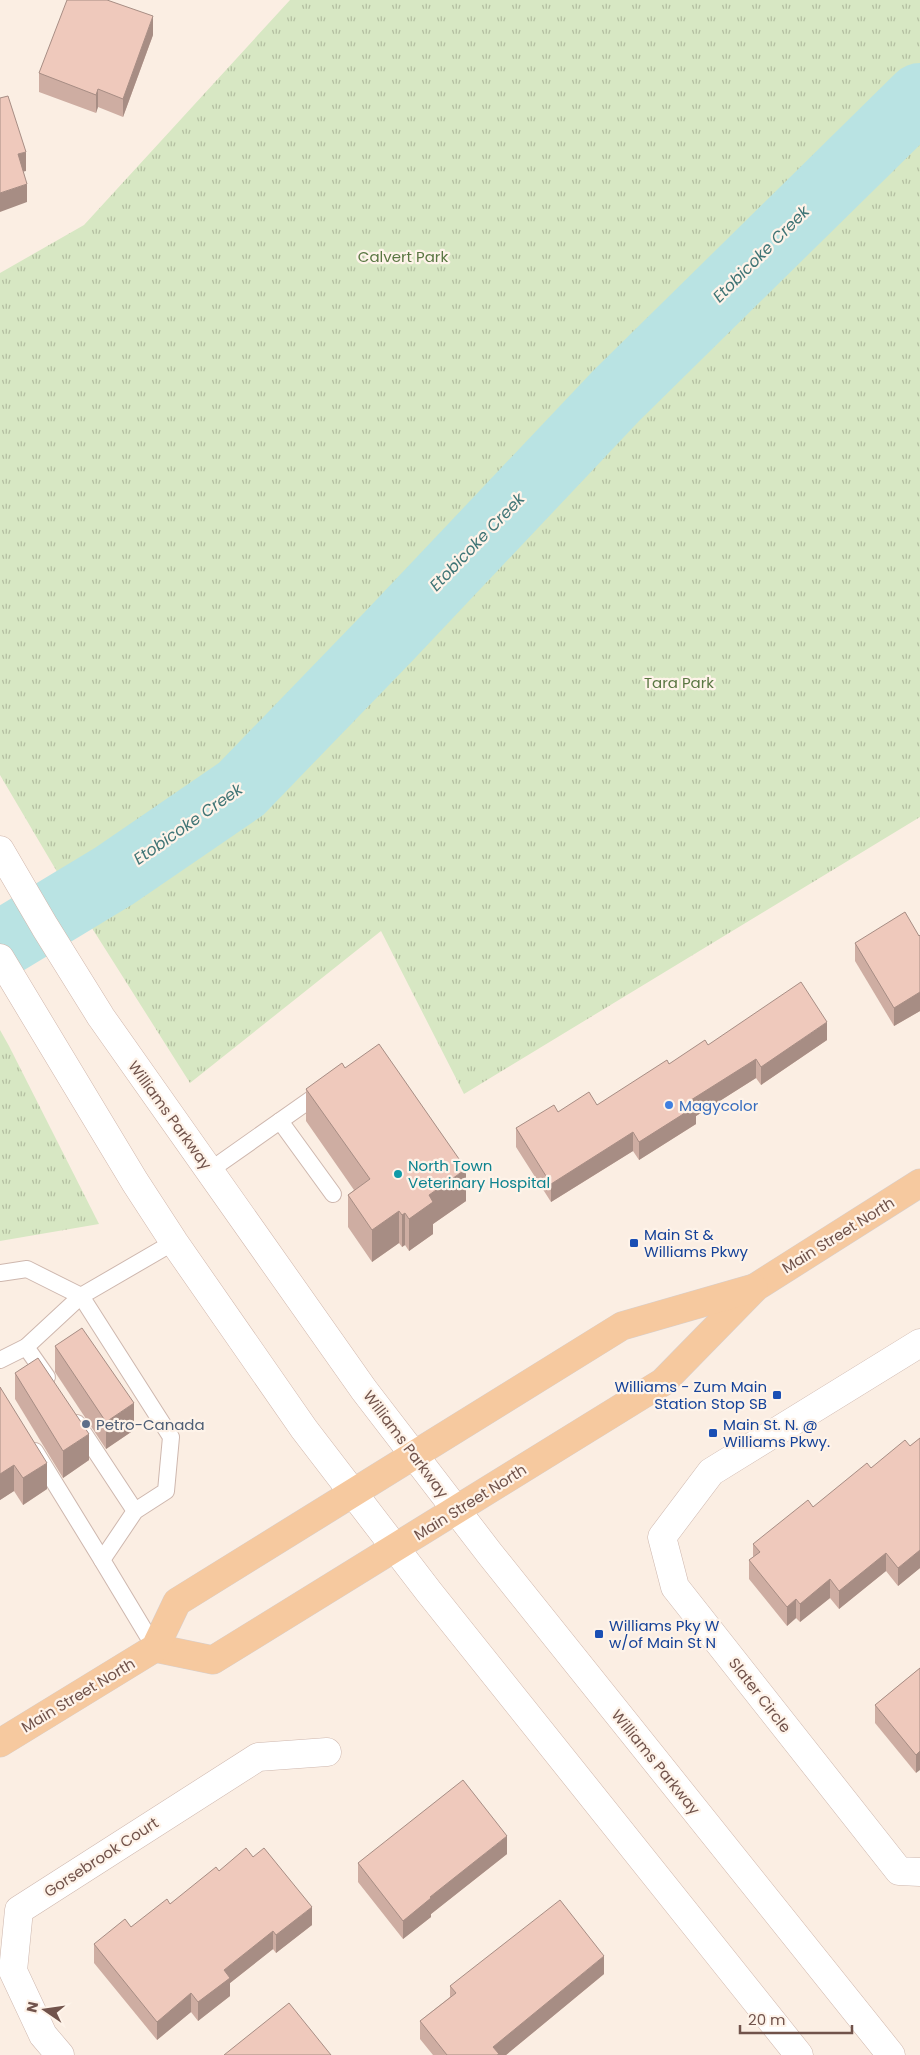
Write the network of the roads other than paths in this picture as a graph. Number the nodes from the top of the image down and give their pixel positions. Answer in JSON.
{"nodes":[{"id":1,"x":0,"y":850,"type":"edge"},
{"id":2,"x":0,"y":958,"type":"edge"},
{"id":3,"x":327,"y":1088,"type":"edge"},
{"id":4,"x":280,"y":1122,"type":"junction"},
{"id":5,"x":209,"y":1170,"type":"junction"},
{"id":6,"x":920,"y":1183,"type":"edge"},
{"id":7,"x":333,"y":1194,"type":"dead end"},
{"id":8,"x":174,"y":1242,"type":"junction"},
{"id":9,"x":0,"y":1273,"type":"edge"},
{"id":10,"x":756,"y":1287,"type":"junction"},
{"id":11,"x":81,"y":1296,"type":"junction"},
{"id":12,"x":920,"y":1343,"type":"edge"},
{"id":13,"x":26,"y":1347,"type":"junction"},
{"id":14,"x":0,"y":1360,"type":"edge"},
{"id":15,"x":54,"y":1388,"type":"edge"},
{"id":16,"x":70,"y":1412,"type":"edge"},
{"id":17,"x":26,"y":1436,"type":"edge"},
{"id":18,"x":414,"y":1454,"type":"junction"},
{"id":19,"x":353,"y":1492,"type":"junction"},
{"id":20,"x":456,"y":1510,"type":"junction"},
{"id":21,"x":135,"y":1511,"type":"junction"},
{"id":22,"x":395,"y":1548,"type":"junction"},
{"id":23,"x":102,"y":1560,"type":"junction"},
{"id":24,"x":155,"y":1648,"type":"junction"},
{"id":25,"x":0,"y":1743,"type":"edge"},
{"id":26,"x":327,"y":1752,"type":"dead end"},
{"id":27,"x":920,"y":1872,"type":"edge"},
{"id":28,"x":60,"y":2055,"type":"edge"},
{"id":29,"x":800,"y":2055,"type":"edge"},
{"id":30,"x":891,"y":2055,"type":"edge"}],
"edges":[{"from":1,"to":5,"type":"main road","name":"Williams Parkway"},
{"from":2,"to":8,"type":"main road"},
{"from":3,"to":4,"type":"lane"},
{"from":4,"to":5,"type":"lane"},
{"from":4,"to":7,"type":"lane"},
{"from":5,"to":18,"type":"main road","name":"Williams Parkway"},
{"from":6,"to":10,"type":"main road","name":"Main Street North"},
{"from":8,"to":11,"type":"lane"},
{"from":8,"to":19,"type":"main road"},
{"from":9,"to":11,"type":"lane"},
{"from":10,"to":18,"type":"main road","name":"Main Street North"},
{"from":10,"to":20,"type":"main road","name":"Main Street North"},
{"from":11,"to":13,"type":"lane"},
{"from":11,"to":21,"type":"lane"},
{"from":12,"to":27,"type":"main road","name":"Slater Circle"},
{"from":13,"to":14,"type":"lane"},
{"from":13,"to":15,"type":"lane"},
{"from":16,"to":21,"type":"lane"},
{"from":17,"to":23,"type":"lane"},
{"from":18,"to":19,"type":"main road","name":"Main Street North"},
{"from":18,"to":20,"type":"main road","name":"Williams Parkway"},
{"from":19,"to":22,"type":"main road"},
{"from":19,"to":24,"type":"main road","name":"Main Street North"},
{"from":20,"to":22,"type":"main road","name":"Main Street North"},
{"from":20,"to":30,"type":"main road","name":"Williams Parkway"},
{"from":21,"to":23,"type":"lane"},
{"from":22,"to":24,"type":"main road","name":"Main Street North"},
{"from":22,"to":29,"type":"main road"},
{"from":23,"to":24,"type":"lane"},
{"from":24,"to":25,"type":"main road","name":"Main Street North"},
{"from":26,"to":28,"type":"main road","name":"Gorsebrook Court"}]}
